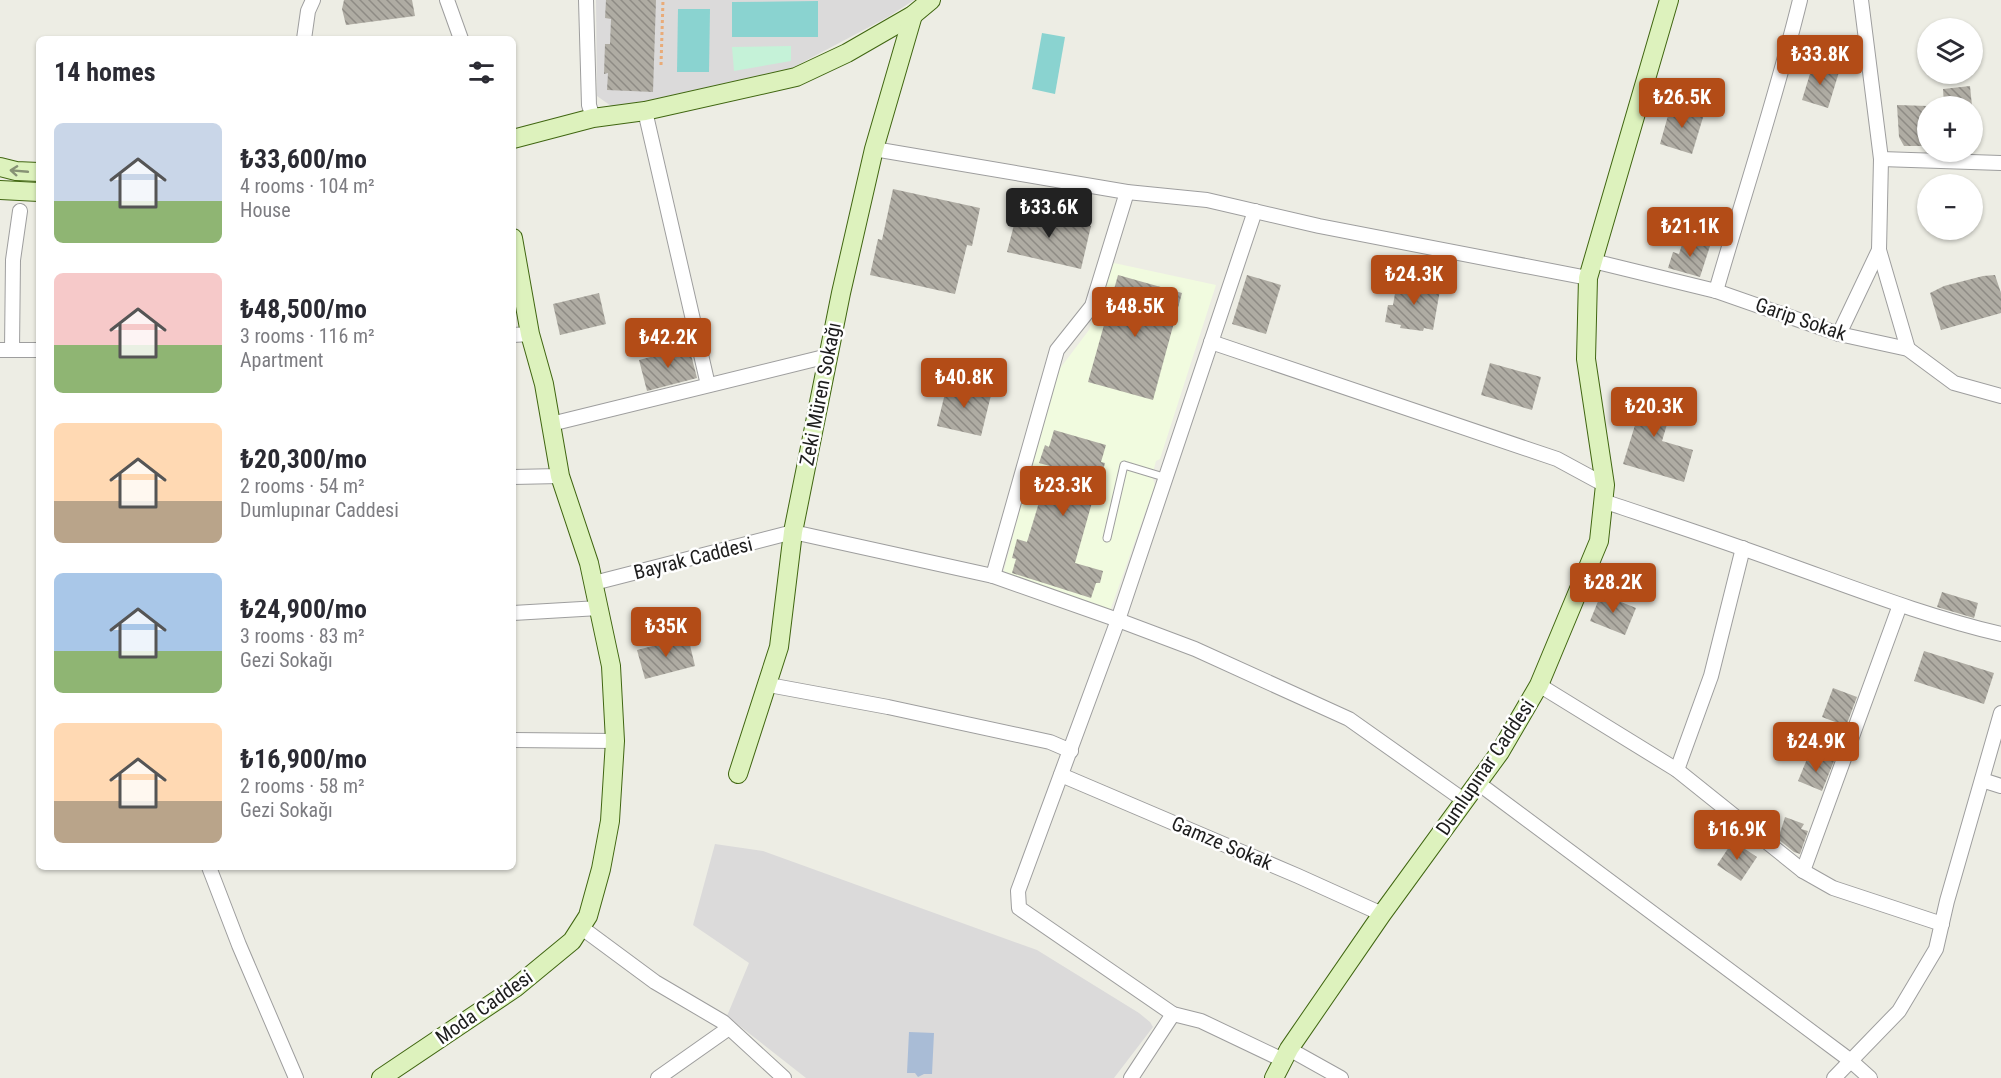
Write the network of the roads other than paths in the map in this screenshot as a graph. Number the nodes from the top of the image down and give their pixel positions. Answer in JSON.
{"nodes":[{"id":1,"x":313,"y":0,"type":"edge"},
{"id":2,"x":447,"y":0,"type":"edge"},
{"id":3,"x":586,"y":0,"type":"edge"},
{"id":4,"x":932,"y":0,"type":"edge"},
{"id":5,"x":1670,"y":0,"type":"edge"},
{"id":6,"x":1800,"y":0,"type":"edge"},
{"id":7,"x":1861,"y":0,"type":"edge"},
{"id":8,"x":913,"y":15,"type":"junction"},
{"id":9,"x":304,"y":36,"type":"edge"},
{"id":10,"x":460,"y":36,"type":"edge"},
{"id":11,"x":645,"y":111,"type":"junction"},
{"id":12,"x":593,"y":118,"type":"junction"},
{"id":13,"x":516,"y":138,"type":"edge"},
{"id":14,"x":874,"y":149,"type":"junction"},
{"id":15,"x":1881,"y":159,"type":"junction"},
{"id":16,"x":2001,"y":163,"type":"edge"},
{"id":17,"x":0,"y":167,"type":"edge"},
{"id":18,"x":36,"y":172,"type":"edge"},
{"id":19,"x":0,"y":190,"type":"edge"},
{"id":20,"x":36,"y":192,"type":"edge"},
{"id":21,"x":1127,"y":192,"type":"junction"},
{"id":22,"x":20,"y":211,"type":"dead end"},
{"id":23,"x":1255,"y":211,"type":"junction"},
{"id":24,"x":1879,"y":250,"type":"junction"},
{"id":25,"x":1593,"y":261,"type":"junction"},
{"id":26,"x":516,"y":274,"type":"edge"},
{"id":27,"x":1588,"y":278,"type":"junction"},
{"id":28,"x":1716,"y":291,"type":"junction"},
{"id":29,"x":521,"y":334,"type":"edge"},
{"id":30,"x":1839,"y":334,"type":"junction"},
{"id":31,"x":1211,"y":342,"type":"junction"},
{"id":32,"x":1908,"y":349,"type":"junction"},
{"id":33,"x":6,"y":350,"type":"edge"},
{"id":34,"x":36,"y":350,"type":"edge"},
{"id":35,"x":828,"y":356,"type":"junction"},
{"id":36,"x":708,"y":385,"type":"junction"},
{"id":37,"x":2001,"y":396,"type":"edge"},
{"id":38,"x":551,"y":424,"type":"junction"},
{"id":39,"x":560,"y":476,"type":"junction"},
{"id":40,"x":516,"y":477,"type":"edge"},
{"id":41,"x":1167,"y":478,"type":"junction"},
{"id":42,"x":1604,"y":493,"type":"junction"},
{"id":43,"x":793,"y":532,"type":"junction"},
{"id":44,"x":1107,"y":538,"type":"dead end"},
{"id":45,"x":1743,"y":548,"type":"junction"},
{"id":46,"x":993,"y":576,"type":"junction"},
{"id":47,"x":594,"y":583,"type":"junction"},
{"id":48,"x":1900,"y":605,"type":"junction"},
{"id":49,"x":599,"y":608,"type":"junction"},
{"id":50,"x":516,"y":613,"type":"edge"},
{"id":51,"x":1118,"y":620,"type":"junction"},
{"id":52,"x":2001,"y":634,"type":"edge"},
{"id":53,"x":769,"y":685,"type":"junction"},
{"id":54,"x":1539,"y":686,"type":"junction"},
{"id":55,"x":2001,"y":713,"type":"edge"},
{"id":56,"x":516,"y":740,"type":"edge"},
{"id":57,"x":615,"y":741,"type":"junction"},
{"id":58,"x":1071,"y":751,"type":"junction"},
{"id":59,"x":1677,"y":770,"type":"junction"},
{"id":60,"x":738,"y":774,"type":"dead end"},
{"id":61,"x":1061,"y":775,"type":"junction"},
{"id":62,"x":1982,"y":780,"type":"junction"},
{"id":63,"x":1478,"y":783,"type":"junction"},
{"id":64,"x":2001,"y":786,"type":"edge"},
{"id":65,"x":1465,"y":801,"type":"junction"},
{"id":66,"x":210,"y":870,"type":"edge"},
{"id":67,"x":1803,"y":871,"type":"junction"},
{"id":68,"x":1382,"y":914,"type":"junction"},
{"id":69,"x":1942,"y":924,"type":"junction"},
{"id":70,"x":582,"y":928,"type":"junction"},
{"id":71,"x":1173,"y":1014,"type":"junction"},
{"id":72,"x":729,"y":1028,"type":"junction"},
{"id":73,"x":1286,"y":1055,"type":"junction"},
{"id":74,"x":1851,"y":1061,"type":"junction"},
{"id":75,"x":296,"y":1078,"type":"edge"},
{"id":76,"x":381,"y":1078,"type":"edge"},
{"id":77,"x":658,"y":1078,"type":"edge"},
{"id":78,"x":784,"y":1078,"type":"edge"},
{"id":79,"x":1131,"y":1078,"type":"edge"},
{"id":80,"x":1274,"y":1078,"type":"edge"},
{"id":81,"x":1341,"y":1078,"type":"edge"},
{"id":82,"x":1834,"y":1078,"type":"edge"},
{"id":83,"x":1870,"y":1078,"type":"edge"}],
"edges":[{"from":1,"to":9,"type":"street"},
{"from":2,"to":10,"type":"street"},
{"from":3,"to":12,"type":"street"},
{"from":4,"to":8,"type":"street"},
{"from":5,"to":25,"type":"street","name":"Dumlupınar Caddesi"},
{"from":6,"to":28,"type":"street"},
{"from":7,"to":15,"type":"street"},
{"from":8,"to":11,"type":"street"},
{"from":8,"to":14,"type":"street","name":"Zeki Müren Sokağı"},
{"from":11,"to":12,"type":"street"},
{"from":11,"to":36,"type":"street"},
{"from":12,"to":13,"type":"street"},
{"from":14,"to":21,"type":"street"},
{"from":14,"to":35,"type":"street","name":"Zeki Müren Sokağı"},
{"from":15,"to":16,"type":"street"},
{"from":15,"to":24,"type":"street"},
{"from":18,"to":17,"type":"street","one_way":true},
{"from":19,"to":20,"type":"street"},
{"from":21,"to":23,"type":"street"},
{"from":21,"to":46,"type":"street"},
{"from":22,"to":33,"type":"street"},
{"from":23,"to":27,"type":"street"},
{"from":23,"to":31,"type":"street"},
{"from":24,"to":30,"type":"street"},
{"from":24,"to":32,"type":"street"},
{"from":25,"to":27,"type":"street","name":"Dumlupınar Caddesi"},
{"from":25,"to":28,"type":"street","name":"Garip Sokak"},
{"from":26,"to":29,"type":"street"},
{"from":27,"to":42,"type":"street","name":"Dumlupınar Caddesi"},
{"from":28,"to":30,"type":"street","name":"Garip Sokak"},
{"from":29,"to":38,"type":"street"},
{"from":30,"to":32,"type":"street","name":"Garip Sokak"},
{"from":31,"to":41,"type":"street"},
{"from":31,"to":42,"type":"street"},
{"from":32,"to":37,"type":"street","name":"Garip Sokak"},
{"from":33,"to":34,"type":"street"},
{"from":35,"to":36,"type":"street"},
{"from":35,"to":43,"type":"street","name":"Zeki Müren Sokağı"},
{"from":36,"to":38,"type":"street"},
{"from":38,"to":39,"type":"street"},
{"from":39,"to":40,"type":"street"},
{"from":39,"to":47,"type":"street"},
{"from":41,"to":44,"type":"lane"},
{"from":41,"to":51,"type":"street"},
{"from":42,"to":45,"type":"street"},
{"from":42,"to":54,"type":"street","name":"Dumlupınar Caddesi"},
{"from":43,"to":46,"type":"street"},
{"from":43,"to":47,"type":"street","name":"Bayrak Caddesi"},
{"from":43,"to":53,"type":"street","name":"Zeki Müren Sokağı"},
{"from":45,"to":48,"type":"street"},
{"from":45,"to":59,"type":"street"},
{"from":46,"to":51,"type":"street"},
{"from":47,"to":49,"type":"street"},
{"from":48,"to":52,"type":"street"},
{"from":48,"to":67,"type":"street"},
{"from":49,"to":50,"type":"street"},
{"from":49,"to":57,"type":"street"},
{"from":51,"to":58,"type":"street"},
{"from":51,"to":65,"type":"street"},
{"from":53,"to":58,"type":"street"},
{"from":53,"to":60,"type":"street","name":"Zeki Müren Sokağı"},
{"from":54,"to":59,"type":"street"},
{"from":54,"to":63,"type":"street","name":"Dumlupınar Caddesi"},
{"from":55,"to":62,"type":"street"},
{"from":56,"to":57,"type":"street"},
{"from":57,"to":70,"type":"street"},
{"from":58,"to":61,"type":"street"},
{"from":59,"to":67,"type":"street"},
{"from":61,"to":68,"type":"street","name":"Gamze Sokak"},
{"from":61,"to":71,"type":"street"},
{"from":62,"to":64,"type":"street"},
{"from":62,"to":69,"type":"street"},
{"from":63,"to":65,"type":"street","name":"Dumlupınar Caddesi"},
{"from":63,"to":74,"type":"street"},
{"from":65,"to":68,"type":"street","name":"Dumlupınar Caddesi"},
{"from":66,"to":75,"type":"street"},
{"from":67,"to":69,"type":"street"},
{"from":68,"to":73,"type":"street","name":"Dumlupınar Caddesi"},
{"from":69,"to":74,"type":"street"},
{"from":70,"to":72,"type":"street"},
{"from":70,"to":76,"type":"street","name":"Moda Caddesi"},
{"from":71,"to":73,"type":"street"},
{"from":71,"to":79,"type":"street"},
{"from":72,"to":77,"type":"street"},
{"from":72,"to":78,"type":"street"},
{"from":73,"to":80,"type":"street","name":"Dumlupınar Caddesi"},
{"from":73,"to":81,"type":"street"},
{"from":74,"to":82,"type":"street"},
{"from":74,"to":83,"type":"street"}]}
